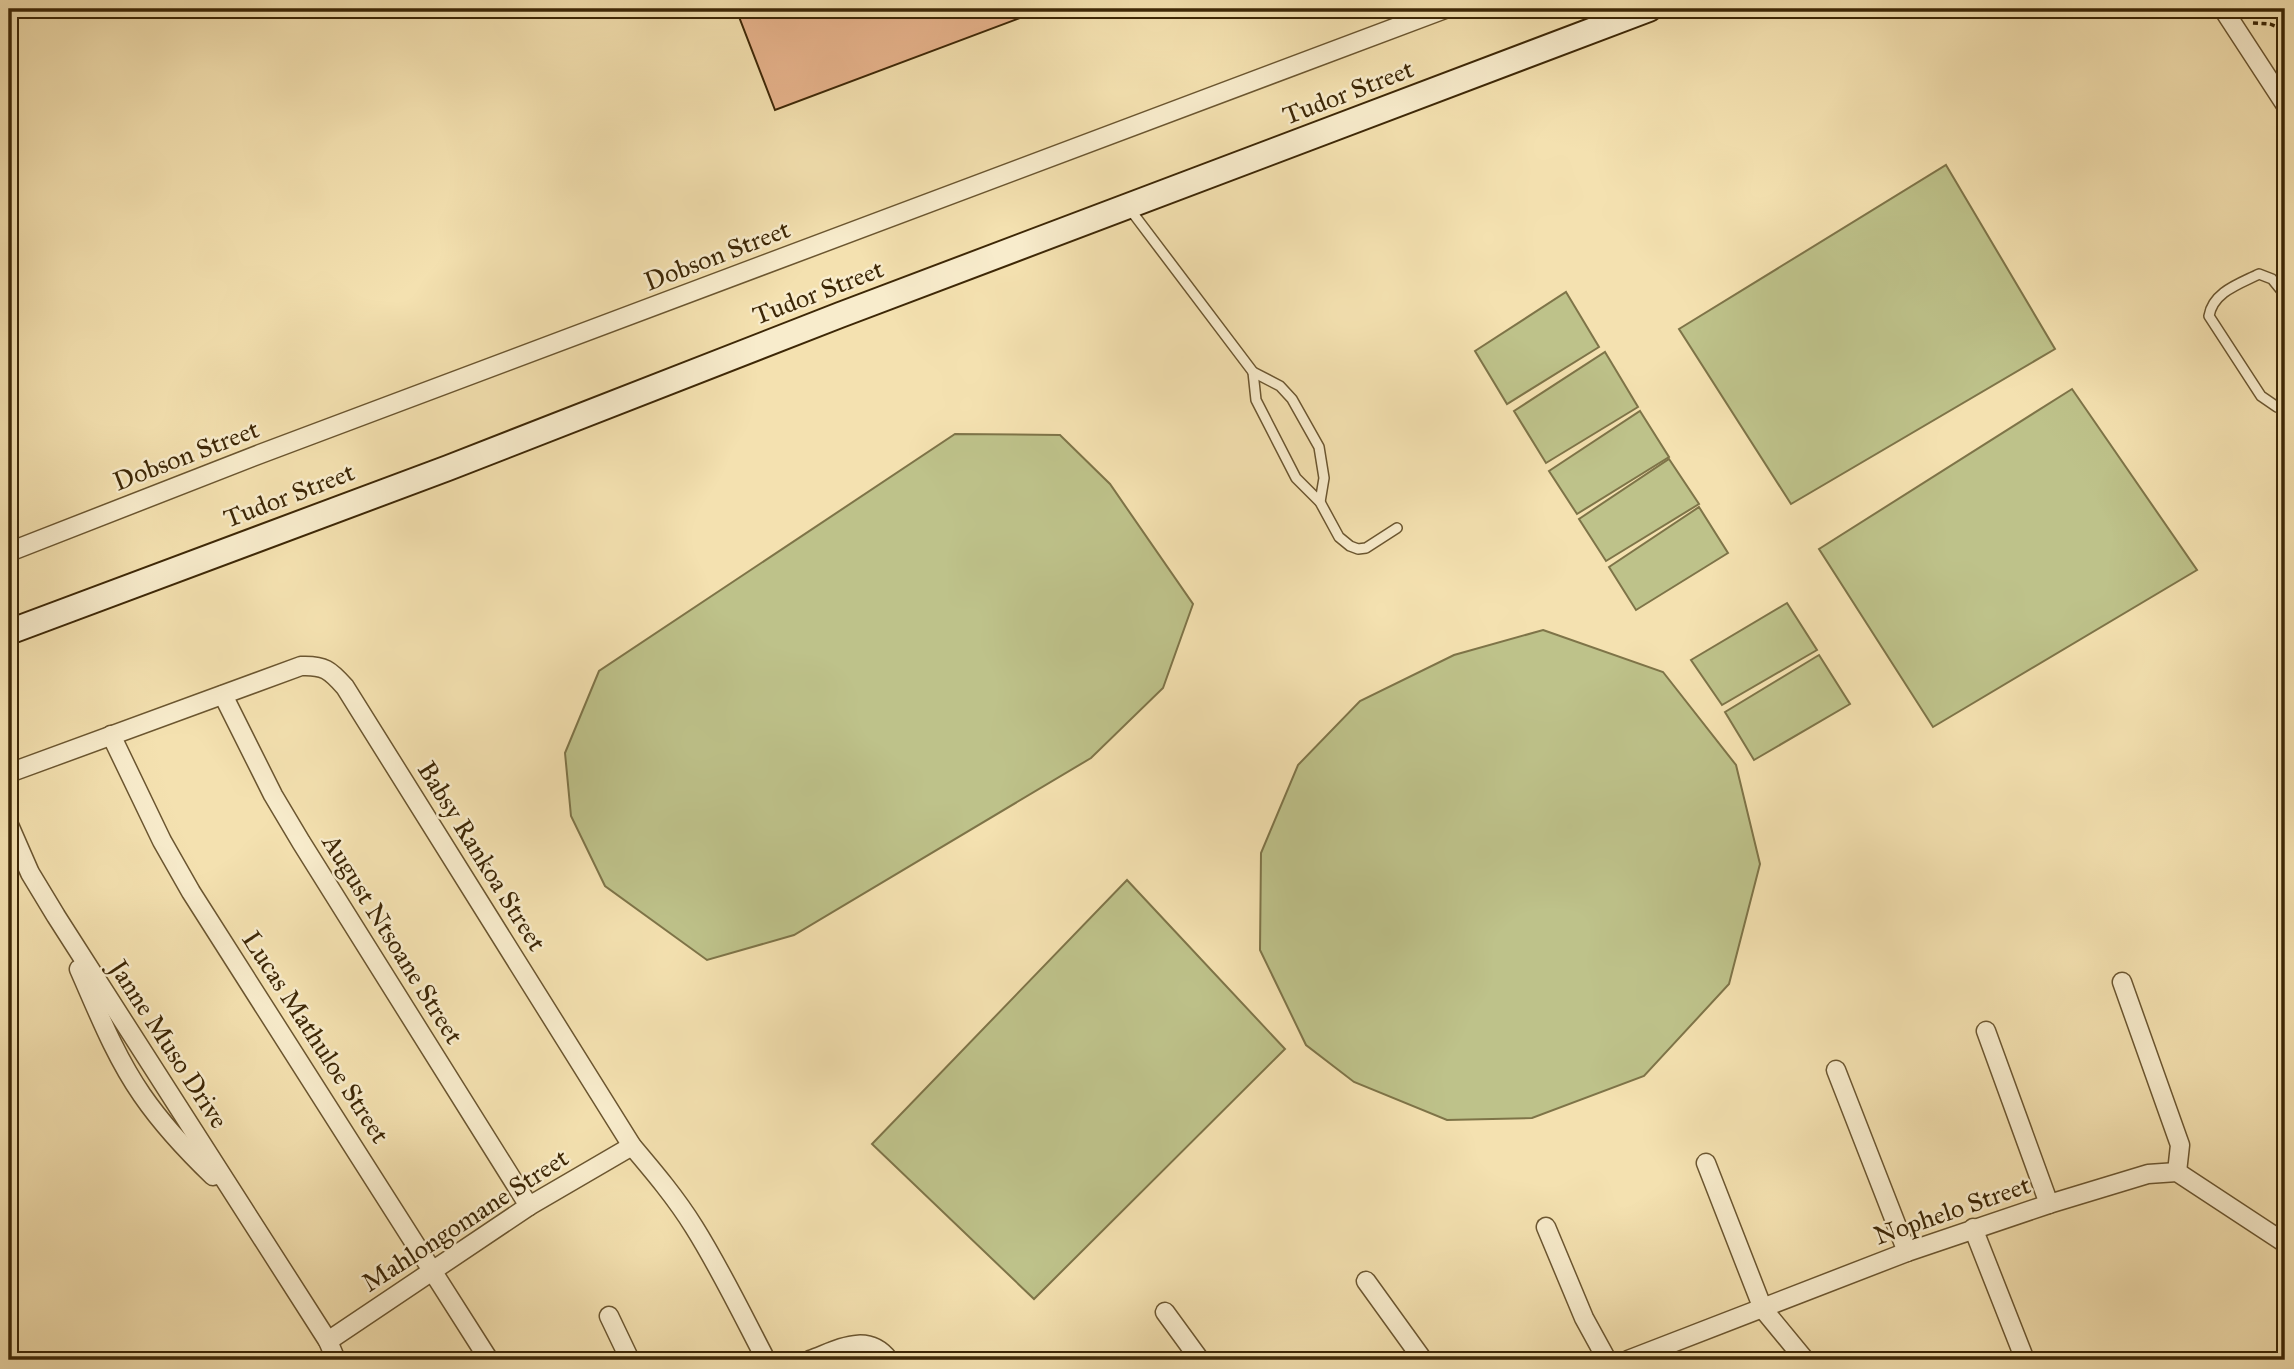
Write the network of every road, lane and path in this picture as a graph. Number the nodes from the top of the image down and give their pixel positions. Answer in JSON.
{"nodes":[{"id":1,"x":1445,"y":9,"type":"edge"},
{"id":2,"x":1649,"y":9,"type":"edge"},
{"id":3,"x":2227,"y":15,"type":"edge"},
{"id":4,"x":2285,"y":30,"type":"edge"},
{"id":5,"x":2285,"y":104,"type":"edge"},
{"id":6,"x":1128,"y":207,"type":"junction"},
{"id":7,"x":2285,"y":295,"type":"edge"},
{"id":8,"x":1252,"y":372,"type":"junction"},
{"id":9,"x":2285,"y":403,"type":"edge"},
{"id":10,"x":1320,"y":502,"type":"junction"},
{"id":11,"x":1397,"y":528,"type":"dead end"},
{"id":12,"x":9,"y":552,"type":"edge"},
{"id":13,"x":9,"y":632,"type":"edge"},
{"id":14,"x":223,"y":695,"type":"junction"},
{"id":15,"x":111,"y":735,"type":"junction"},
{"id":16,"x":9,"y":773,"type":"edge"},
{"id":17,"x":9,"y":825,"type":"edge"},
{"id":18,"x":2122,"y":982,"type":"dead end"},
{"id":19,"x":1986,"y":1031,"type":"dead end"},
{"id":20,"x":1836,"y":1070,"type":"dead end"},
{"id":21,"x":632,"y":1146,"type":"junction"},
{"id":22,"x":1706,"y":1163,"type":"dead end"},
{"id":23,"x":2177,"y":1172,"type":"junction"},
{"id":24,"x":2049,"y":1204,"type":"junction"},
{"id":25,"x":529,"y":1206,"type":"junction"},
{"id":26,"x":1546,"y":1227,"type":"dead end"},
{"id":27,"x":1973,"y":1228,"type":"junction"},
{"id":28,"x":2285,"y":1243,"type":"edge"},
{"id":29,"x":1907,"y":1252,"type":"junction"},
{"id":30,"x":434,"y":1271,"type":"junction"},
{"id":31,"x":1366,"y":1281,"type":"dead end"},
{"id":32,"x":1763,"y":1309,"type":"junction"},
{"id":33,"x":1165,"y":1312,"type":"dead end"},
{"id":34,"x":609,"y":1316,"type":"dead end"},
{"id":35,"x":328,"y":1341,"type":"junction"},
{"id":36,"x":336,"y":1360,"type":"edge"},
{"id":37,"x":489,"y":1360,"type":"edge"},
{"id":38,"x":630,"y":1360,"type":"edge"},
{"id":39,"x":766,"y":1360,"type":"edge"},
{"id":40,"x":810,"y":1360,"type":"edge"},
{"id":41,"x":889,"y":1360,"type":"edge"},
{"id":42,"x":1200,"y":1360,"type":"edge"},
{"id":43,"x":1423,"y":1360,"type":"edge"},
{"id":44,"x":1607,"y":1360,"type":"edge"},
{"id":45,"x":1628,"y":1360,"type":"edge"},
{"id":46,"x":1805,"y":1360,"type":"edge"},
{"id":47,"x":2025,"y":1360,"type":"edge"}],
"edges":[{"from":1,"to":12,"type":"street","name":"Dobson Street"},
{"from":2,"to":6,"type":"street","name":"Tudor Street"},
{"from":3,"to":4,"type":"path"},
{"from":3,"to":5,"type":"street"},
{"from":6,"to":8,"type":"lane"},
{"from":6,"to":13,"type":"street","name":"Tudor Street"},
{"from":7,"to":9,"type":"lane"},
{"from":8,"to":10,"type":"lane"},
{"from":8,"to":10,"type":"lane"},
{"from":10,"to":11,"type":"lane"},
{"from":14,"to":15,"type":"street","name":"Babsy Rankoa Street"},
{"from":14,"to":21,"type":"street","name":"Babsy Rankoa Street"},
{"from":14,"to":25,"type":"street","name":"August Ntsoane Street"},
{"from":15,"to":16,"type":"street","name":"Babsy Rankoa Street"},
{"from":15,"to":30,"type":"street","name":"Lucas Mathuloe Street"},
{"from":17,"to":35,"type":"street","name":"Janne Muso Drive"},
{"from":18,"to":23,"type":"street"},
{"from":19,"to":24,"type":"street"},
{"from":20,"to":29,"type":"street"},
{"from":21,"to":25,"type":"street","name":"Mahlongomane Street"},
{"from":21,"to":39,"type":"street","name":"Babsy Rankoa Street"},
{"from":22,"to":32,"type":"street"},
{"from":23,"to":24,"type":"street","name":"Nophelo Street"},
{"from":23,"to":28,"type":"street"},
{"from":24,"to":27,"type":"street","name":"Nophelo Street"},
{"from":25,"to":30,"type":"street","name":"Mahlongomane Street"},
{"from":26,"to":44,"type":"street"},
{"from":27,"to":29,"type":"street","name":"Nophelo Street"},
{"from":27,"to":47,"type":"street"},
{"from":29,"to":32,"type":"street","name":"Nophelo Street"},
{"from":30,"to":35,"type":"street","name":"Mahlongomane Street"},
{"from":30,"to":37,"type":"street","name":"Lucas Mathuloe Street"},
{"from":31,"to":43,"type":"street"},
{"from":32,"to":45,"type":"street","name":"Nophelo Street"},
{"from":32,"to":46,"type":"street"},
{"from":33,"to":42,"type":"street"},
{"from":34,"to":38,"type":"street"},
{"from":35,"to":36,"type":"street","name":"Janne Muso Drive"},
{"from":40,"to":41,"type":"street"}]}
